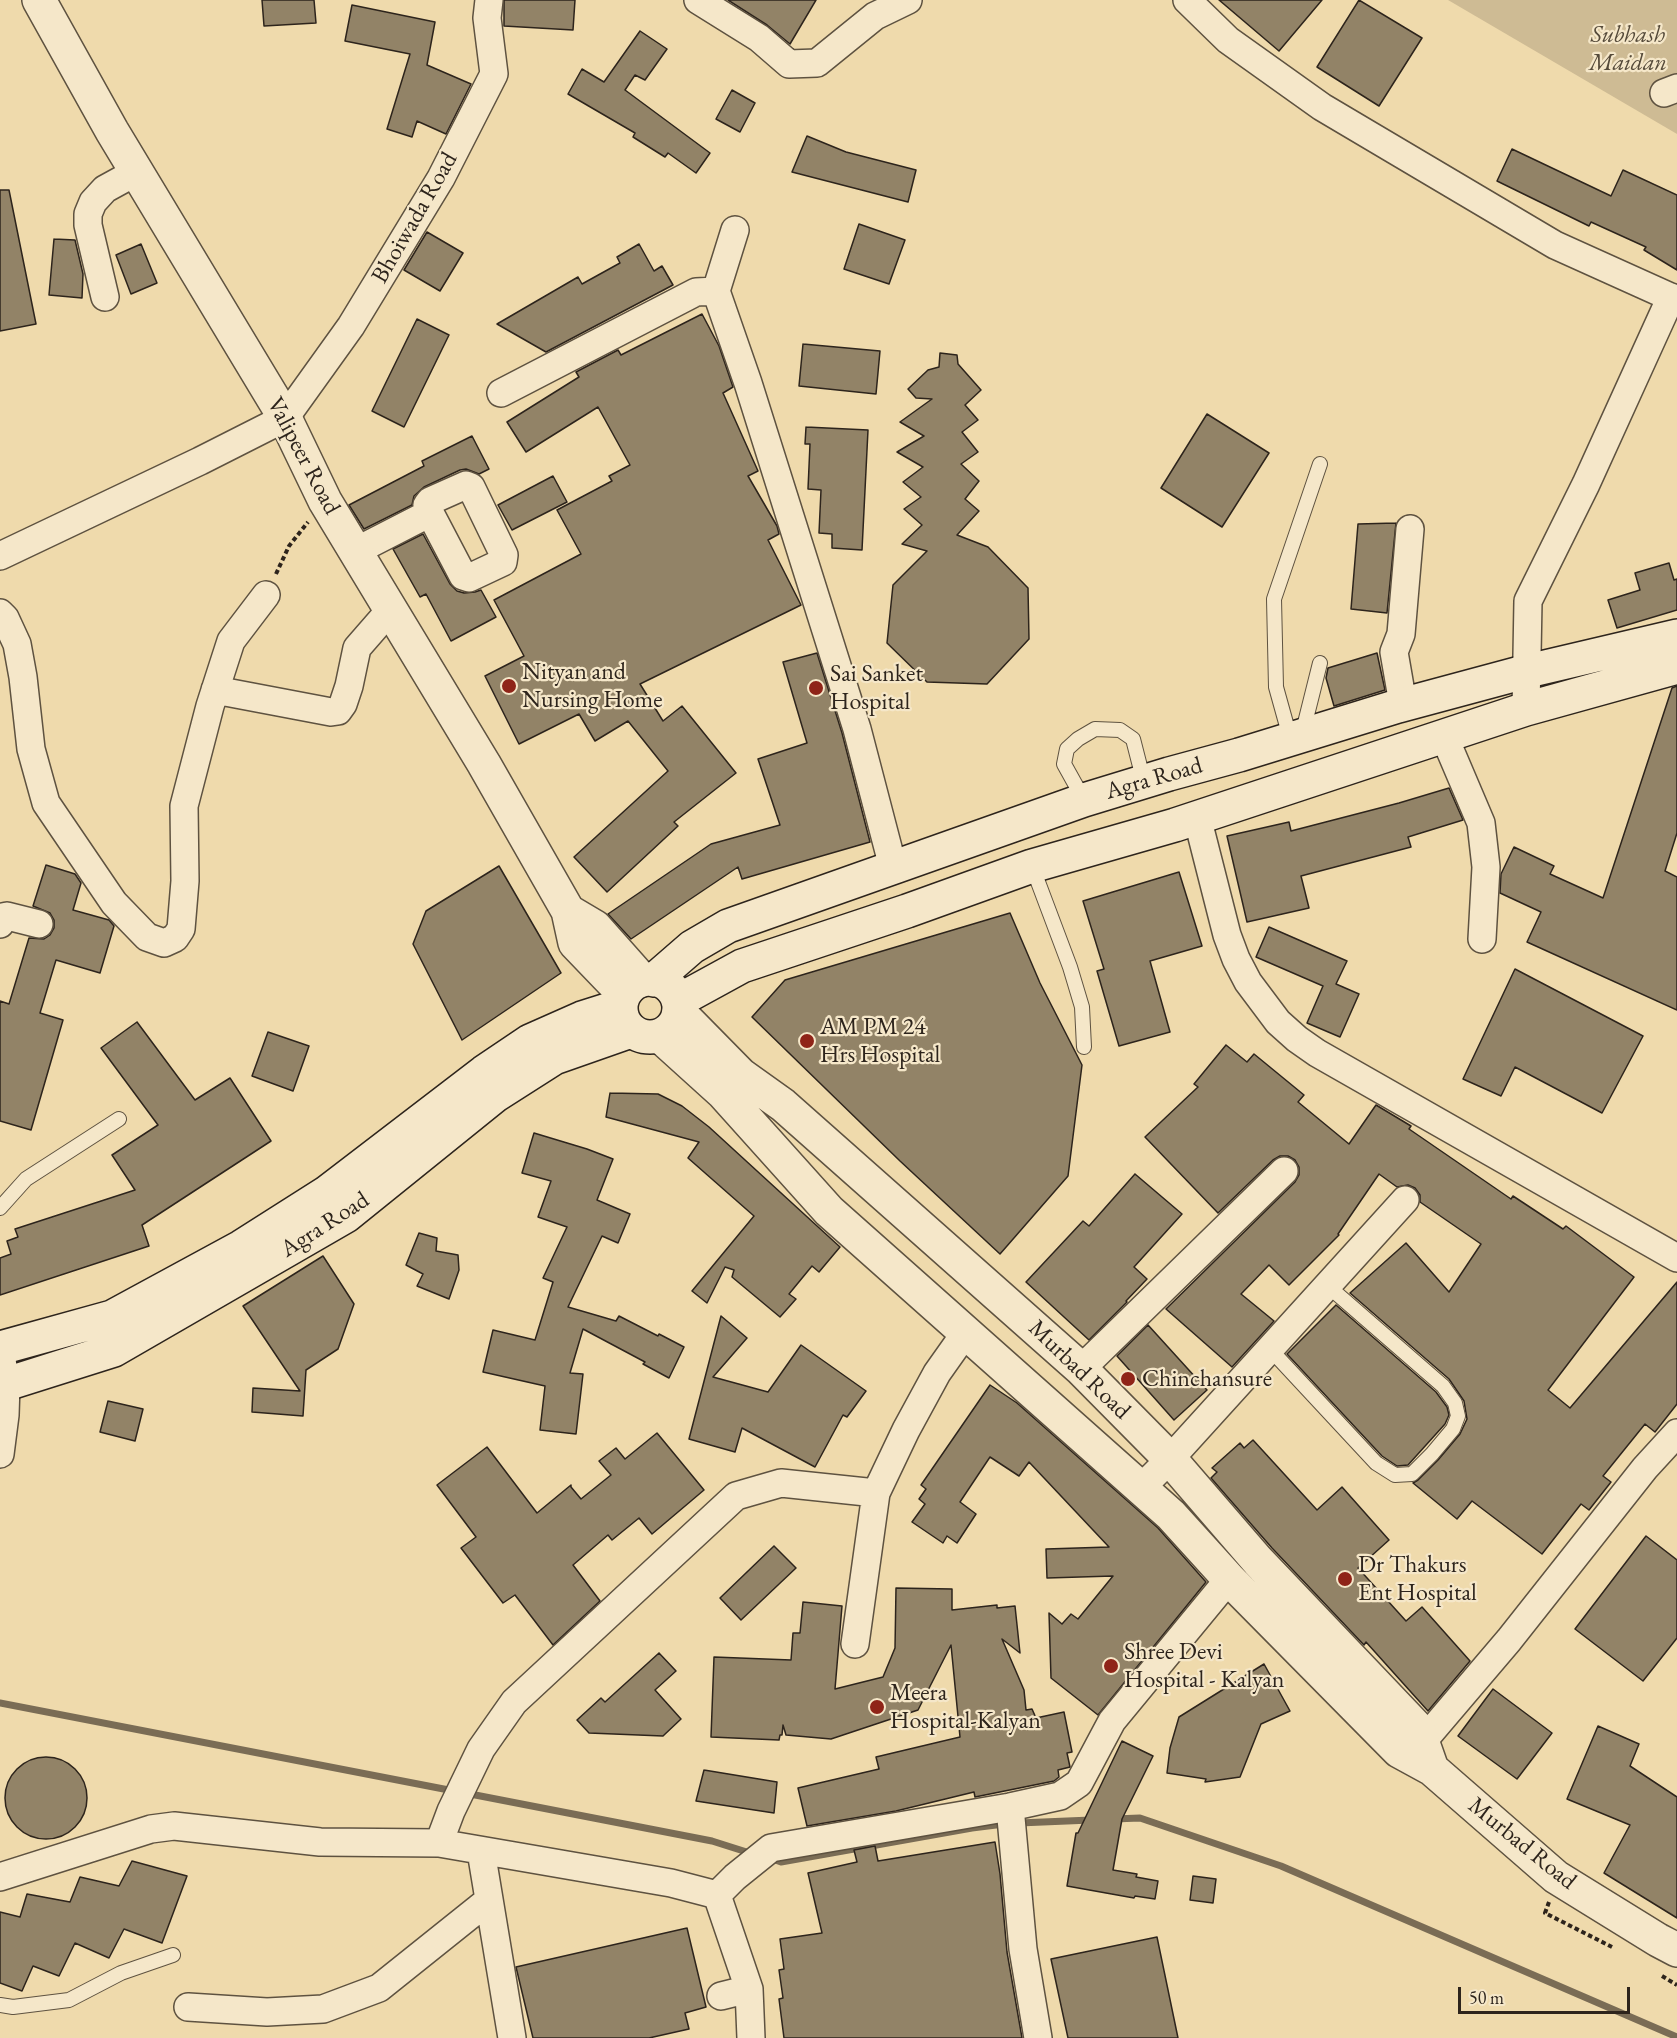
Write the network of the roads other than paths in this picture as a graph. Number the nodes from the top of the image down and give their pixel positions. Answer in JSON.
{"nodes":[{"id":1,"x":39,"y":0,"type":"edge"},
{"id":2,"x":489,"y":0,"type":"edge"},
{"id":3,"x":698,"y":0,"type":"edge"},
{"id":4,"x":908,"y":0,"type":"edge"},
{"id":5,"x":1187,"y":0,"type":"edge"},
{"id":6,"x":136,"y":172,"type":"junction"},
{"id":7,"x":735,"y":230,"type":"dead end"},
{"id":8,"x":716,"y":291,"type":"junction"},
{"id":9,"x":105,"y":297,"type":"dead end"},
{"id":10,"x":1674,"y":299,"type":"edge"},
{"id":11,"x":501,"y":393,"type":"dead end"},
{"id":12,"x":285,"y":418,"type":"junction"},
{"id":13,"x":1320,"y":464,"type":"dead end"},
{"id":14,"x":430,"y":513,"type":"dead end"},
{"id":15,"x":1410,"y":529,"type":"dead end"},
{"id":16,"x":356,"y":551,"type":"junction"},
{"id":17,"x":0,"y":556,"type":"edge"},
{"id":18,"x":266,"y":596,"type":"road end"},
{"id":19,"x":391,"y":609,"type":"junction"},
{"id":20,"x":0,"y":613,"type":"edge"},
{"id":21,"x":1677,"y":636,"type":"edge"},
{"id":22,"x":1320,"y":663,"type":"dead end"},
{"id":23,"x":1677,"y":667,"type":"edge"},
{"id":24,"x":1528,"y":671,"type":"junction"},
{"id":25,"x":215,"y":690,"type":"junction"},
{"id":26,"x":1403,"y":704,"type":"junction"},
{"id":27,"x":1526,"y":709,"type":"junction"},
{"id":28,"x":1299,"y":736,"type":"junction"},
{"id":29,"x":1443,"y":736,"type":"junction"},
{"id":30,"x":1144,"y":782,"type":"junction"},
{"id":31,"x":1084,"y":800,"type":"junction"},
{"id":32,"x":1197,"y":817,"type":"junction"},
{"id":33,"x":1032,"y":866,"type":"junction"},
{"id":34,"x":893,"y":867,"type":"junction"},
{"id":35,"x":0,"y":924,"type":"edge"},
{"id":36,"x":39,"y":924,"type":"dead end"},
{"id":37,"x":1482,"y":939,"type":"dead end"},
{"id":38,"x":649,"y":1005,"type":"junction"},
{"id":39,"x":1084,"y":1047,"type":"dead end"},
{"id":40,"x":119,"y":1119,"type":"dead end"},
{"id":41,"x":1284,"y":1171,"type":"dead end"},
{"id":42,"x":1405,"y":1200,"type":"dead end"},
{"id":43,"x":0,"y":1208,"type":"edge"},
{"id":44,"x":1677,"y":1258,"type":"edge"},
{"id":45,"x":1328,"y":1286,"type":"junction"},
{"id":46,"x":966,"y":1332,"type":"junction"},
{"id":47,"x":0,"y":1348,"type":"edge"},
{"id":48,"x":1270,"y":1350,"type":"junction"},
{"id":49,"x":1081,"y":1369,"type":"junction"},
{"id":50,"x":3,"y":1385,"type":"edge"},
{"id":51,"x":1677,"y":1433,"type":"edge"},
{"id":52,"x":0,"y":1454,"type":"edge"},
{"id":53,"x":1170,"y":1459,"type":"junction"},
{"id":54,"x":1141,"y":1488,"type":"junction"},
{"id":55,"x":876,"y":1493,"type":"junction"},
{"id":56,"x":1229,"y":1579,"type":"junction"},
{"id":57,"x":855,"y":1644,"type":"dead end"},
{"id":58,"x":1421,"y":1756,"type":"junction"},
{"id":59,"x":1010,"y":1807,"type":"junction"},
{"id":60,"x":439,"y":1843,"type":"junction"},
{"id":61,"x":481,"y":1851,"type":"junction"},
{"id":62,"x":0,"y":1877,"type":"edge"},
{"id":63,"x":726,"y":1886,"type":"junction"},
{"id":64,"x":489,"y":1900,"type":"junction"},
{"id":65,"x":1677,"y":1950,"type":"edge"},
{"id":66,"x":173,"y":1956,"type":"dead end"},
{"id":67,"x":749,"y":1989,"type":"junction"},
{"id":68,"x":720,"y":1996,"type":"dead end"},
{"id":69,"x":0,"y":2005,"type":"edge"},
{"id":70,"x":188,"y":2007,"type":"dead end"},
{"id":71,"x":512,"y":2038,"type":"edge"},
{"id":72,"x":751,"y":2038,"type":"edge"},
{"id":73,"x":1038,"y":2038,"type":"edge"}],
"edges":[{"from":1,"to":6,"type":"main road","name":"Valipeer Road"},
{"from":2,"to":12,"type":"street","name":"Bhoiwada Road"},
{"from":3,"to":4,"type":"street"},
{"from":5,"to":10,"type":"street"},
{"from":6,"to":9,"type":"street"},
{"from":6,"to":12,"type":"main road","name":"Valipeer Road"},
{"from":7,"to":8,"type":"street"},
{"from":8,"to":11,"type":"street"},
{"from":8,"to":34,"type":"street"},
{"from":10,"to":24,"type":"street"},
{"from":12,"to":16,"type":"main road","name":"Valipeer Road"},
{"from":12,"to":17,"type":"street"},
{"from":13,"to":28,"type":"lane"},
{"from":14,"to":16,"type":"street"},
{"from":15,"to":26,"type":"street"},
{"from":16,"to":19,"type":"main road","name":"Valipeer Road"},
{"from":18,"to":25,"type":"street"},
{"from":19,"to":25,"type":"street"},
{"from":19,"to":38,"type":"main road","name":"Valipeer Road"},
{"from":20,"to":25,"type":"street"},
{"from":21,"to":24,"type":"main road","name":"Agra Road"},
{"from":22,"to":28,"type":"lane"},
{"from":23,"to":27,"type":"main road","name":"Agra Road"},
{"from":24,"to":26,"type":"main road","name":"Agra Road"},
{"from":24,"to":27,"type":"street"},
{"from":26,"to":28,"type":"main road","name":"Agra Road"},
{"from":27,"to":29,"type":"main road","name":"Agra Road"},
{"from":28,"to":30,"type":"main road","name":"Agra Road"},
{"from":29,"to":32,"type":"main road","name":"Agra Road"},
{"from":29,"to":37,"type":"street"},
{"from":30,"to":31,"type":"main road","name":"Agra Road"},
{"from":30,"to":31,"type":"lane"},
{"from":31,"to":34,"type":"main road","name":"Agra Road"},
{"from":32,"to":33,"type":"main road","name":"Agra Road"},
{"from":32,"to":44,"type":"street"},
{"from":33,"to":38,"type":"main road","name":"Agra Road"},
{"from":33,"to":39,"type":"lane"},
{"from":34,"to":38,"type":"main road","name":"Agra Road"},
{"from":35,"to":36,"type":"street"},
{"from":38,"to":46,"type":"main road","name":"Murbad Road"},
{"from":38,"to":47,"type":"main road","name":"Agra Road"},
{"from":38,"to":49,"type":"main road","name":"Murbad Road"},
{"from":38,"to":50,"type":"main road","name":"Agra Road"},
{"from":40,"to":43,"type":"lane"},
{"from":41,"to":49,"type":"street"},
{"from":42,"to":45,"type":"street"},
{"from":45,"to":48,"type":"street"},
{"from":45,"to":48,"type":"lane"},
{"from":46,"to":54,"type":"main road","name":"Murbad Road"},
{"from":46,"to":55,"type":"street"},
{"from":47,"to":50,"type":"street"},
{"from":48,"to":53,"type":"street"},
{"from":49,"to":53,"type":"main road","name":"Murbad Road"},
{"from":50,"to":52,"type":"street"},
{"from":51,"to":58,"type":"street"},
{"from":53,"to":54,"type":"street"},
{"from":53,"to":58,"type":"main road","name":"Murbad Road"},
{"from":54,"to":56,"type":"main road","name":"Murbad Road"},
{"from":55,"to":57,"type":"street"},
{"from":55,"to":60,"type":"street"},
{"from":56,"to":58,"type":"main road","name":"Murbad Road"},
{"from":56,"to":59,"type":"street"},
{"from":58,"to":65,"type":"main road","name":"Murbad Road"},
{"from":59,"to":63,"type":"street"},
{"from":59,"to":73,"type":"street"},
{"from":60,"to":61,"type":"street"},
{"from":60,"to":62,"type":"street"},
{"from":61,"to":63,"type":"street"},
{"from":61,"to":64,"type":"street"},
{"from":63,"to":67,"type":"street"},
{"from":64,"to":70,"type":"street"},
{"from":64,"to":71,"type":"street"},
{"from":66,"to":69,"type":"lane"},
{"from":67,"to":68,"type":"street"},
{"from":67,"to":72,"type":"street"}]}
